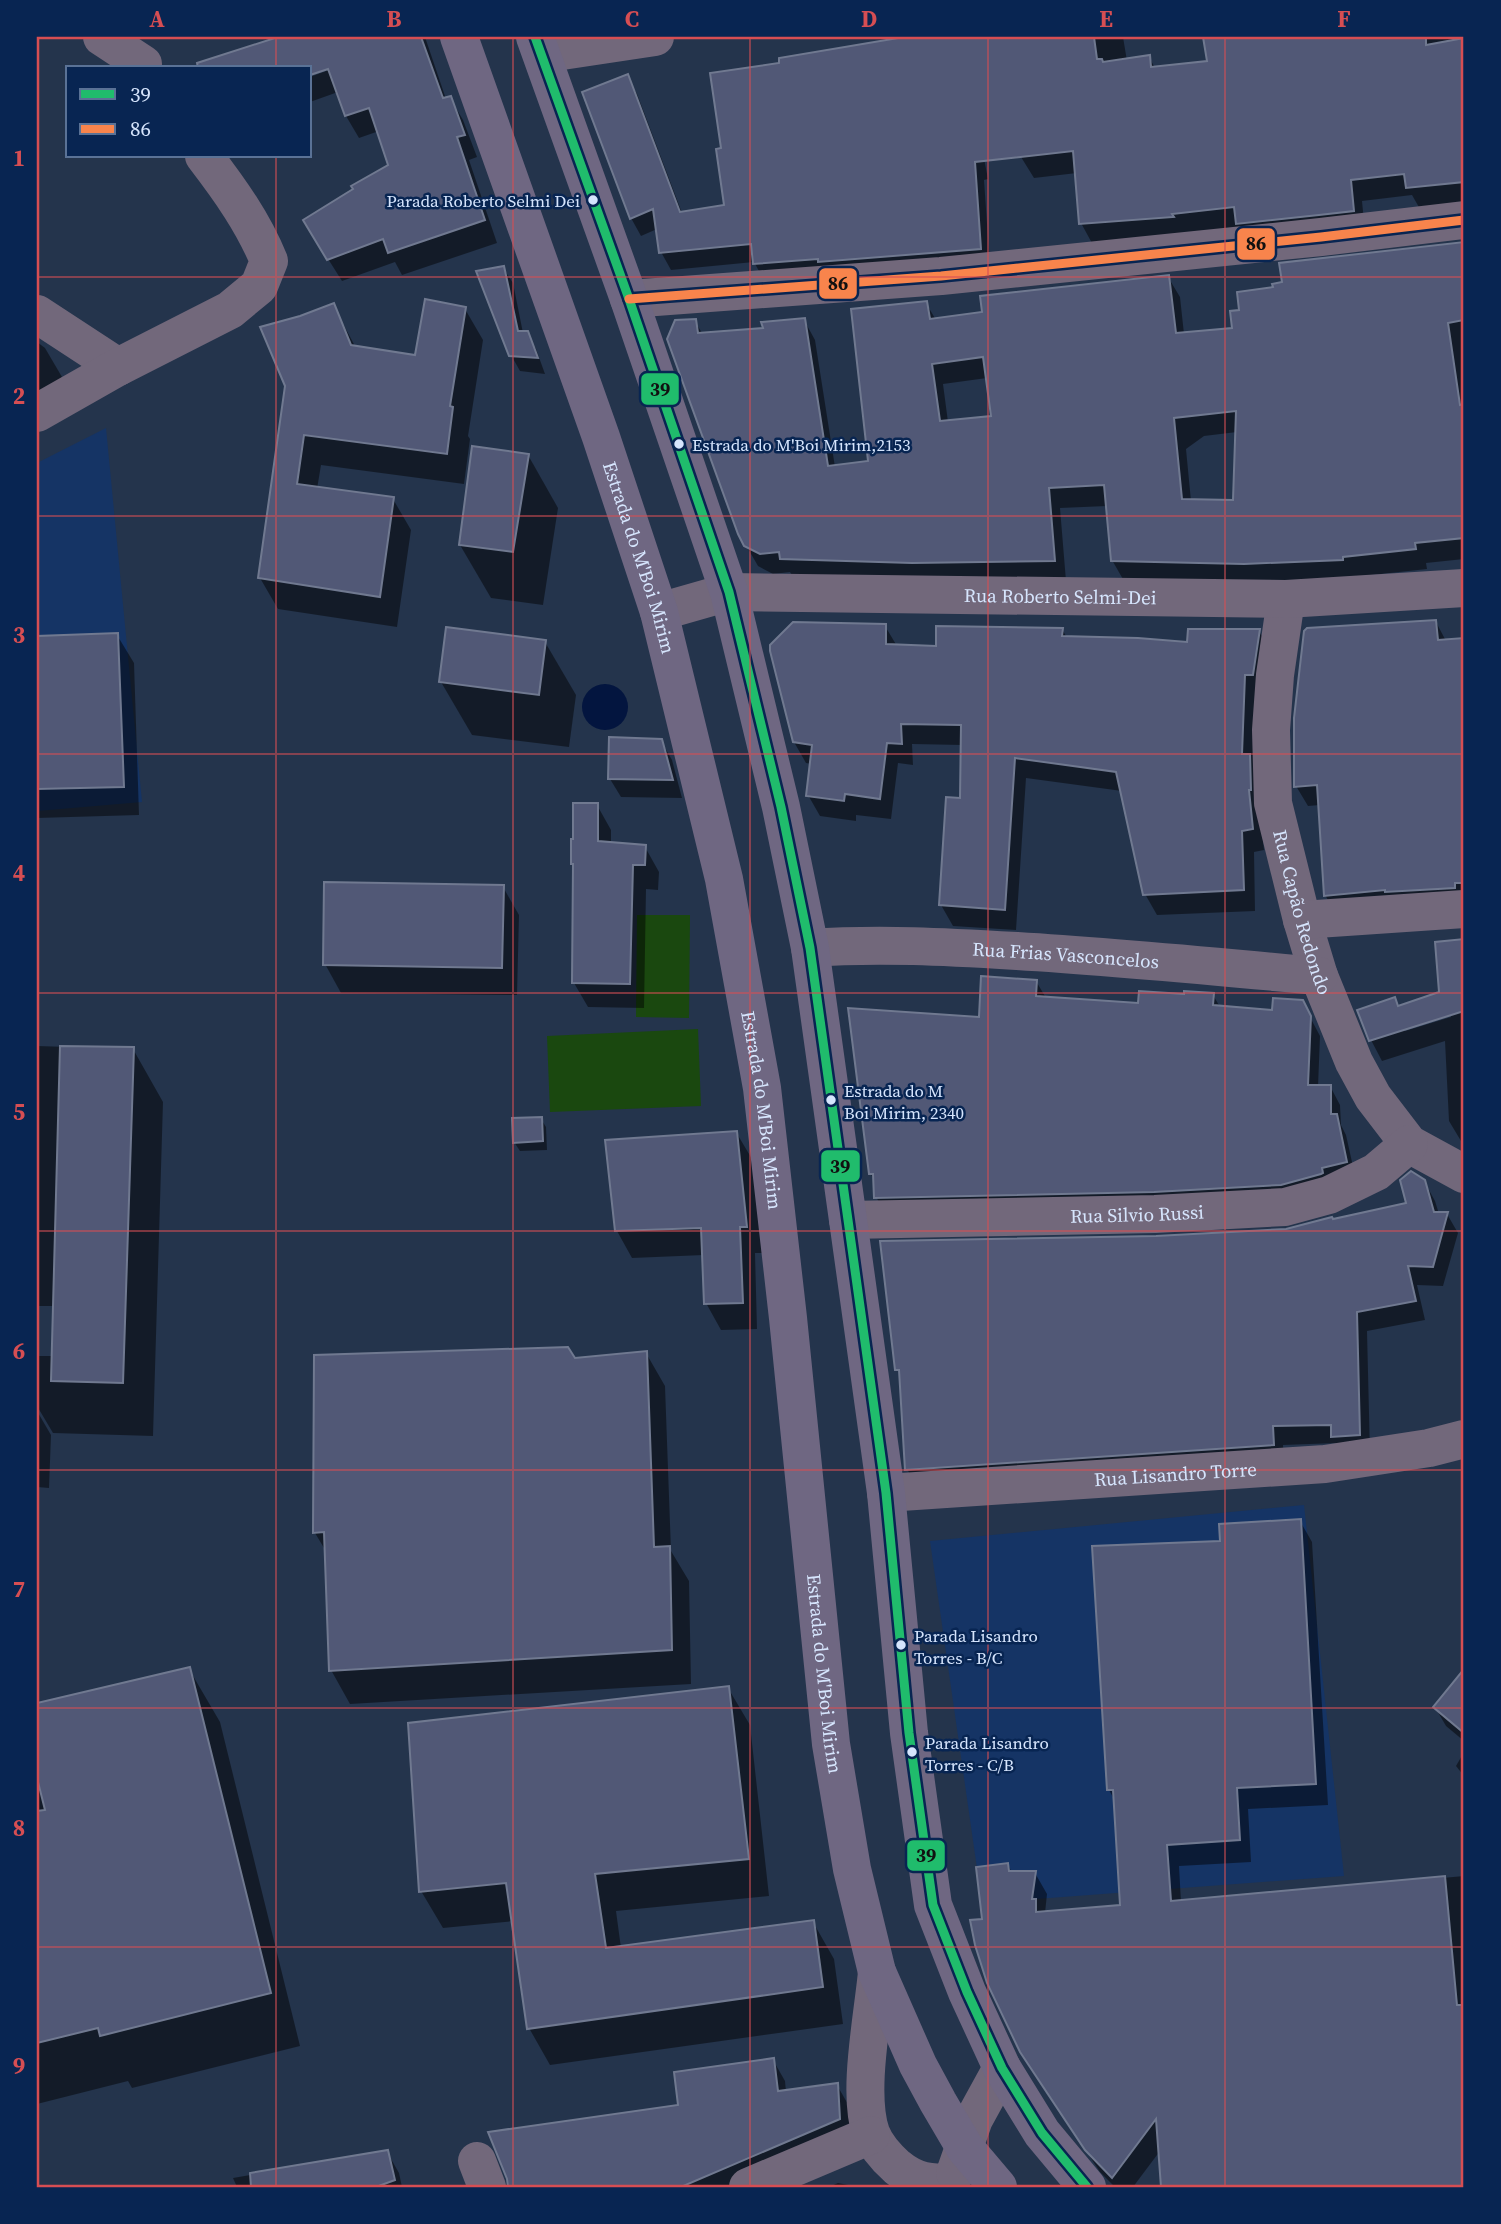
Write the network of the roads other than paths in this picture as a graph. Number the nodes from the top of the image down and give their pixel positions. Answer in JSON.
{"nodes":[{"id":1,"x":102,"y":37,"type":"edge"},
{"id":2,"x":458,"y":37,"type":"edge"},
{"id":3,"x":654,"y":37,"type":"edge"},
{"id":4,"x":538,"y":45,"type":"edge"},
{"id":5,"x":141,"y":56,"type":"edge"},
{"id":6,"x":206,"y":158,"type":"edge"},
{"id":7,"x":1464,"y":220,"type":"edge"},
{"id":8,"x":629,"y":299,"type":"junction"},
{"id":9,"x":37,"y":314,"type":"edge"},
{"id":10,"x":118,"y":367,"type":"junction"},
{"id":11,"x":37,"y":413,"type":"edge"},
{"id":12,"x":1464,"y":588,"type":"edge"},
{"id":13,"x":729,"y":592,"type":"junction"},
{"id":14,"x":1286,"y":599,"type":"junction"},
{"id":15,"x":659,"y":612,"type":"junction"},
{"id":16,"x":1464,"y":909,"type":"edge"},
{"id":17,"x":1301,"y":920,"type":"junction"},
{"id":18,"x":810,"y":948,"type":"junction"},
{"id":19,"x":1319,"y":976,"type":"junction"},
{"id":20,"x":1409,"y":1144,"type":"junction"},
{"id":21,"x":1464,"y":1174,"type":"edge"},
{"id":22,"x":848,"y":1220,"type":"junction"},
{"id":23,"x":1464,"y":1439,"type":"edge"},
{"id":24,"x":886,"y":1493,"type":"junction"},
{"id":25,"x":877,"y":1972,"type":"junction"},
{"id":26,"x":1002,"y":2068,"type":"junction"},
{"id":27,"x":871,"y":2135,"type":"junction"},
{"id":28,"x":955,"y":2172,"type":"edge"},
{"id":29,"x":748,"y":2187,"type":"edge"},
{"id":30,"x":998,"y":2187,"type":"edge"},
{"id":31,"x":1087,"y":2187,"type":"edge"}],
"edges":[{"from":1,"to":5,"type":"street"},
{"from":2,"to":15,"type":"main road","name":"Estrada do M'Boi Mirim"},
{"from":3,"to":4,"type":"street"},
{"from":4,"to":8,"type":"main road"},
{"from":6,"to":10,"type":"street"},
{"from":7,"to":8,"type":"street"},
{"from":8,"to":13,"type":"main road"},
{"from":9,"to":10,"type":"street"},
{"from":10,"to":11,"type":"street"},
{"from":12,"to":14,"type":"street","name":"Rua Roberto Selmi-Dei"},
{"from":13,"to":14,"type":"street","name":"Rua Roberto Selmi-Dei"},
{"from":13,"to":15,"type":"street","name":"Rua Roberto Selmi-Dei"},
{"from":13,"to":18,"type":"main road"},
{"from":14,"to":17,"type":"street","name":"Rua Capão Redondo"},
{"from":15,"to":25,"type":"main road","name":"Estrada do M'Boi Mirim"},
{"from":16,"to":17,"type":"street"},
{"from":17,"to":19,"type":"street","name":"Rua Capão Redondo"},
{"from":18,"to":19,"type":"street","name":"Rua Frias Vasconcelos"},
{"from":18,"to":22,"type":"main road"},
{"from":19,"to":20,"type":"street","name":"Rua Capão Redondo"},
{"from":20,"to":21,"type":"street","name":"Rua Capão Redondo"},
{"from":20,"to":22,"type":"street","name":"Rua Silvio Russi"},
{"from":22,"to":24,"type":"main road"},
{"from":23,"to":24,"type":"street","name":"Rua Lisandro Torre"},
{"from":24,"to":26,"type":"main road"},
{"from":25,"to":27,"type":"street"},
{"from":25,"to":28,"type":"main road","name":"Estrada do M'Boi Mirim"},
{"from":26,"to":28,"type":"street"},
{"from":26,"to":31,"type":"main road"},
{"from":27,"to":28,"type":"street"},
{"from":27,"to":29,"type":"street"},
{"from":28,"to":30,"type":"main road","name":"Estrada do M'Boi Mirim"}]}
